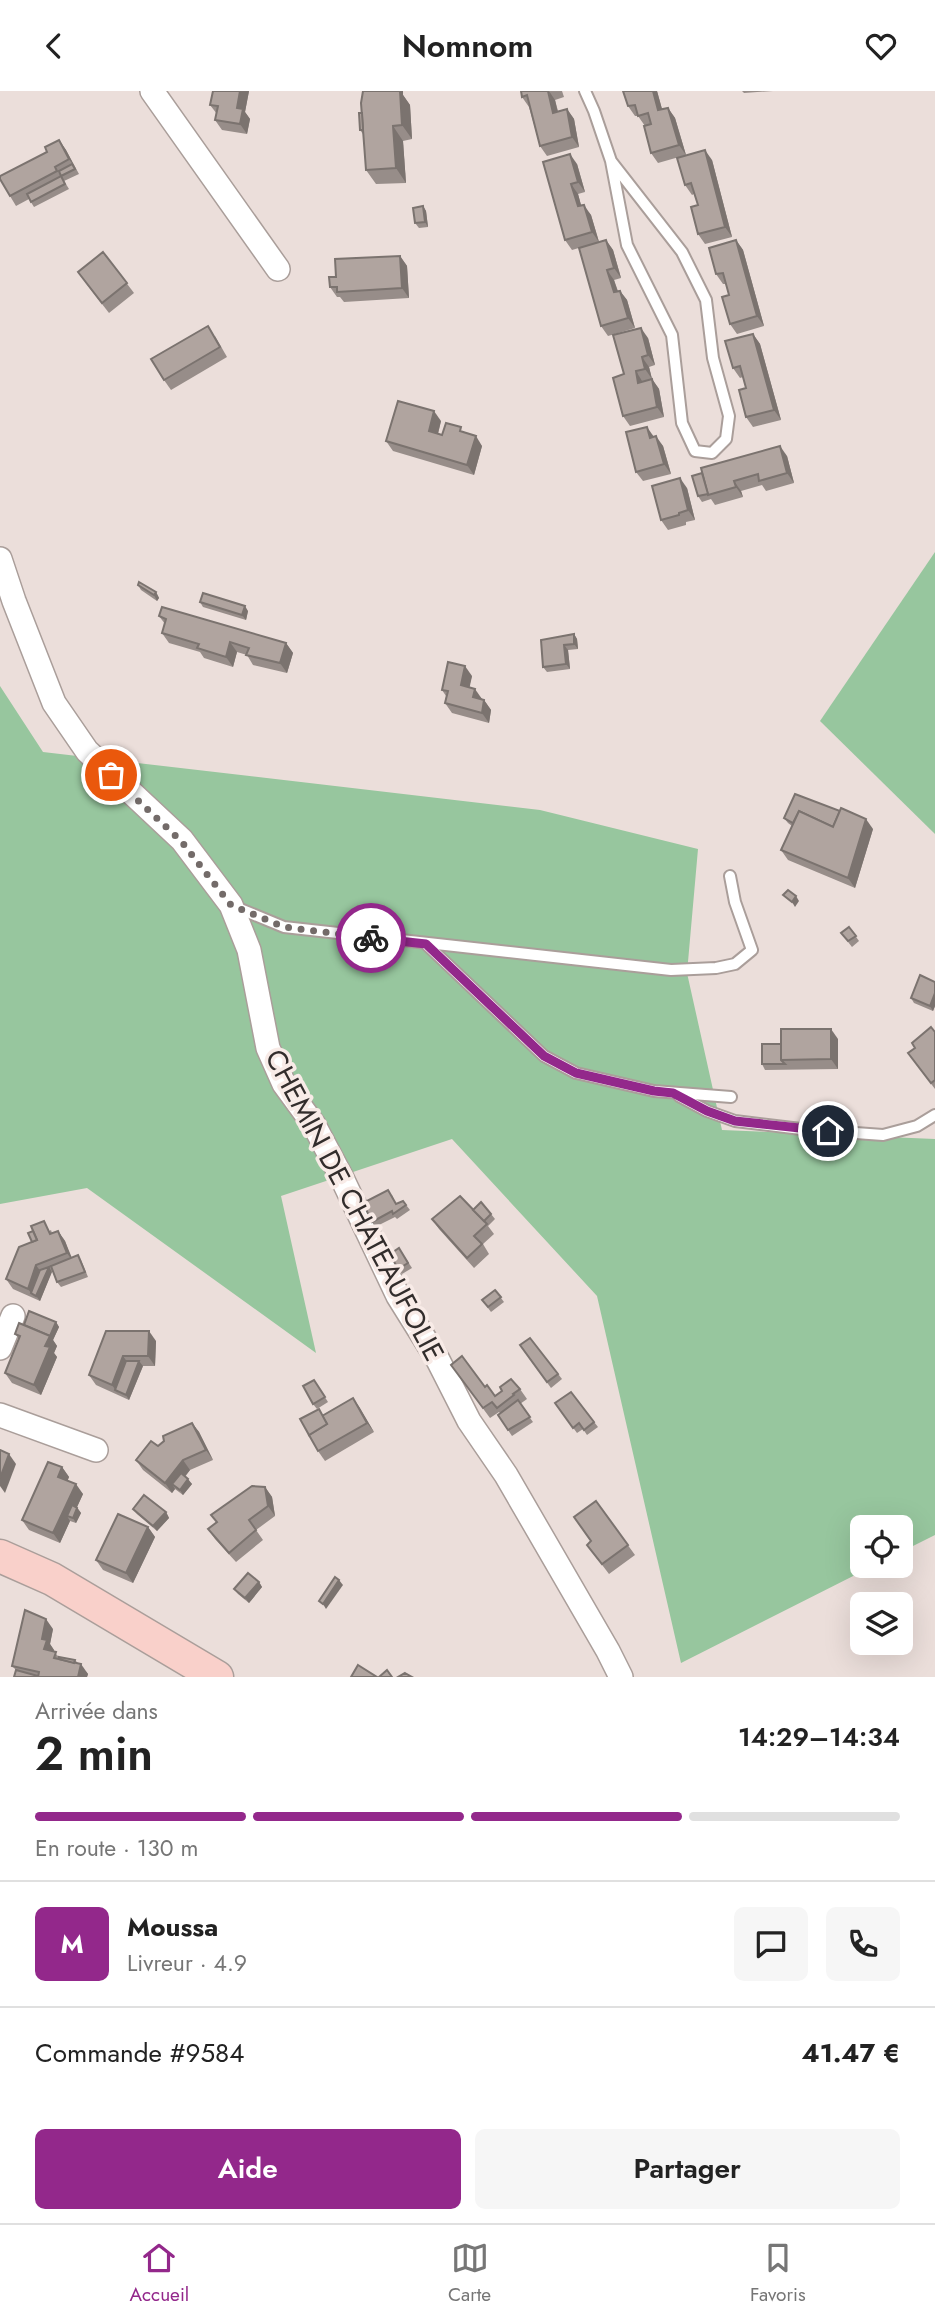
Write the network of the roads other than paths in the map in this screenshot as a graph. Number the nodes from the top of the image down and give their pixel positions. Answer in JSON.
{"nodes":[{"id":1,"x":152,"y":91,"type":"edge"},
{"id":2,"x":585,"y":91,"type":"edge"},
{"id":3,"x":611,"y":161,"type":"junction"},
{"id":4,"x":278,"y":269,"type":"dead end"},
{"id":5,"x":0,"y":559,"type":"edge"},
{"id":6,"x":730,"y":876,"type":"dead end"},
{"id":7,"x":231,"y":905,"type":"junction"},
{"id":8,"x":426,"y":944,"type":"junction"},
{"id":9,"x":673,"y":1093,"type":"junction"},
{"id":10,"x":731,"y":1097,"type":"dead end"},
{"id":11,"x":935,"y":1115,"type":"edge"},
{"id":12,"x":13,"y":1316,"type":"dead end"},
{"id":13,"x":0,"y":1349,"type":"edge"},
{"id":14,"x":0,"y":1415,"type":"edge"},
{"id":15,"x":96,"y":1450,"type":"dead end"},
{"id":16,"x":0,"y":1556,"type":"edge"},
{"id":17,"x":217,"y":1677,"type":"edge"},
{"id":18,"x":621,"y":1677,"type":"edge"}],
"edges":[{"from":1,"to":4,"type":"street"},
{"from":2,"to":3,"type":"lane"},
{"from":3,"to":3,"type":"lane"},
{"from":5,"to":7,"type":"street","name":"CHEMIN DE CHATEAUFOLIE"},
{"from":6,"to":8,"type":"lane"},
{"from":7,"to":8,"type":"lane"},
{"from":7,"to":18,"type":"street","name":"CHEMIN DE CHATEAUFOLIE"},
{"from":8,"to":9,"type":"lane"},
{"from":9,"to":10,"type":"lane"},
{"from":9,"to":11,"type":"lane"},
{"from":12,"to":13,"type":"street"},
{"from":14,"to":15,"type":"street"},
{"from":16,"to":17,"type":"main road"}]}
